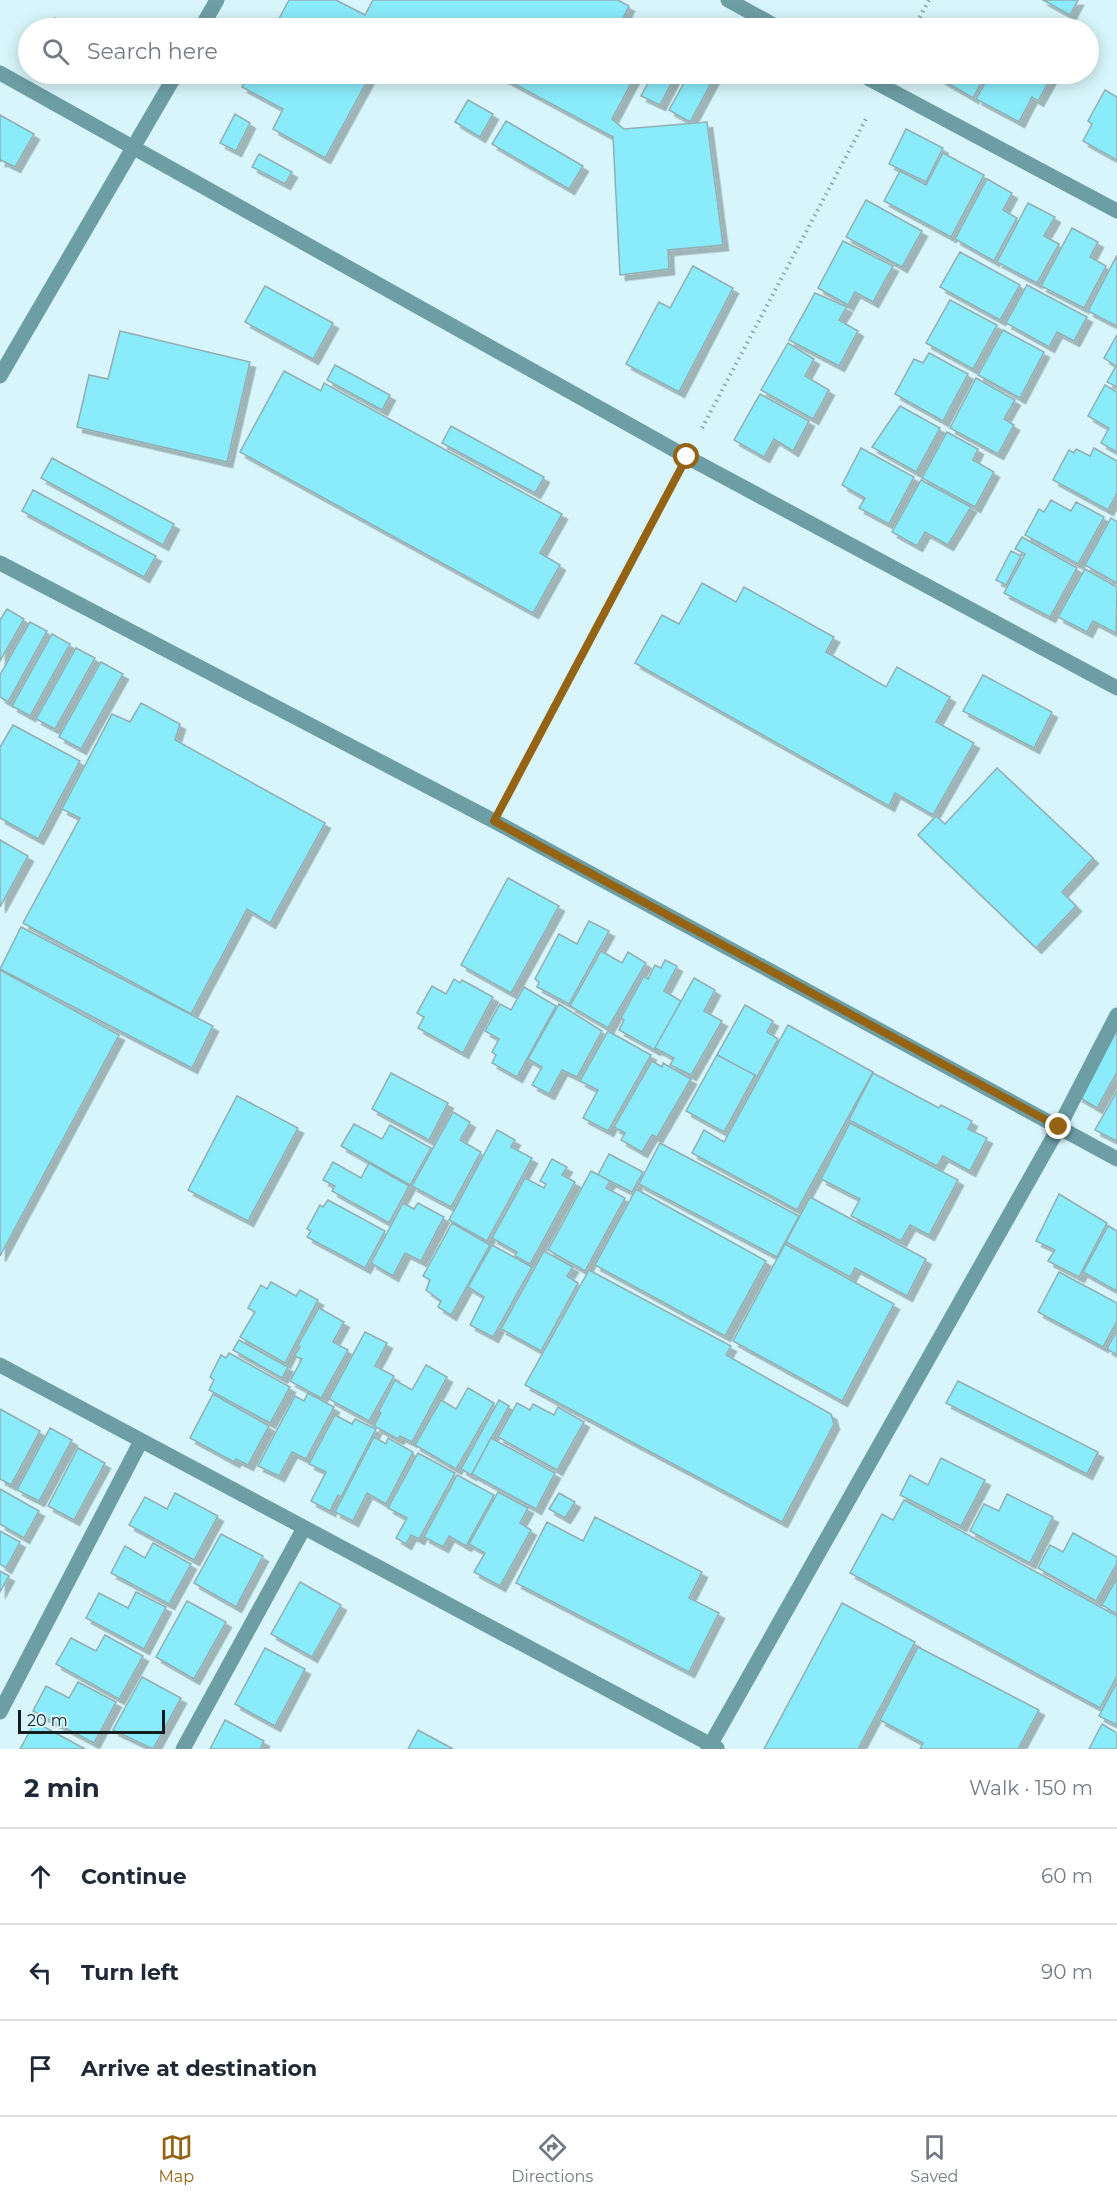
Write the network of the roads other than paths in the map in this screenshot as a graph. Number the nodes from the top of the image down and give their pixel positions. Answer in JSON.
{"nodes":[{"id":1,"x":217,"y":0,"type":"edge"},
{"id":2,"x":728,"y":0,"type":"edge"},
{"id":3,"x":207,"y":18,"type":"edge"},
{"id":4,"x":761,"y":18,"type":"edge"},
{"id":5,"x":0,"y":72,"type":"edge"},
{"id":6,"x":18,"y":82,"type":"edge"},
{"id":7,"x":21,"y":84,"type":"edge"},
{"id":8,"x":170,"y":84,"type":"edge"},
{"id":9,"x":879,"y":84,"type":"edge"},
{"id":10,"x":132,"y":148,"type":"junction"},
{"id":11,"x":1117,"y":211,"type":"edge"},
{"id":12,"x":0,"y":376,"type":"edge"},
{"id":13,"x":0,"y":563,"type":"edge"},
{"id":14,"x":1117,"y":688,"type":"edge"},
{"id":15,"x":1117,"y":1014,"type":"edge"},
{"id":16,"x":1059,"y":1127,"type":"junction"},
{"id":17,"x":1117,"y":1159,"type":"edge"},
{"id":18,"x":0,"y":1365,"type":"edge"},
{"id":19,"x":141,"y":1441,"type":"junction"},
{"id":20,"x":304,"y":1528,"type":"junction"},
{"id":21,"x":0,"y":1712,"type":"edge"},
{"id":22,"x":712,"y":1748,"type":"edge"},
{"id":23,"x":183,"y":1749,"type":"edge"}],
"edges":[{"from":1,"to":3,"type":"street"},
{"from":2,"to":4,"type":"street"},
{"from":5,"to":6,"type":"street"},
{"from":7,"to":10,"type":"street"},
{"from":8,"to":10,"type":"street"},
{"from":9,"to":11,"type":"street"},
{"from":10,"to":12,"type":"street"},
{"from":10,"to":14,"type":"street"},
{"from":13,"to":16,"type":"street"},
{"from":15,"to":16,"type":"street"},
{"from":16,"to":17,"type":"street"},
{"from":16,"to":22,"type":"street"},
{"from":18,"to":19,"type":"street"},
{"from":19,"to":20,"type":"street"},
{"from":19,"to":21,"type":"street"},
{"from":20,"to":22,"type":"street"},
{"from":20,"to":23,"type":"street"}]}
